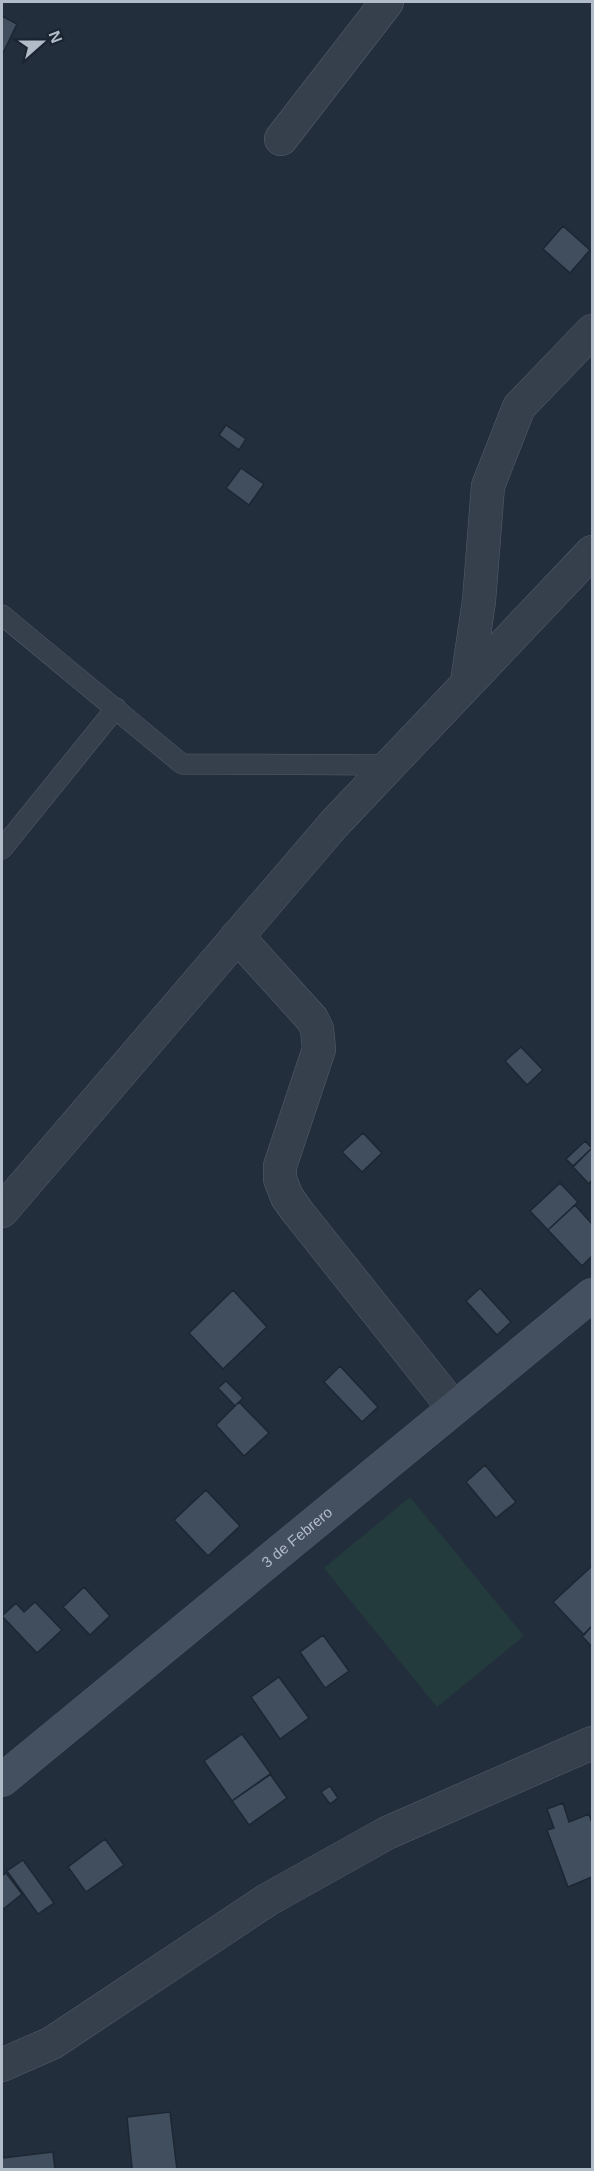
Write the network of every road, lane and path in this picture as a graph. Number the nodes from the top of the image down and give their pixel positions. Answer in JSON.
{"nodes":[{"id":1,"x":387,"y":2,"type":"edge"},
{"id":2,"x":280,"y":139,"type":"dead end"},
{"id":3,"x":592,"y":331,"type":"edge"},
{"id":4,"x":592,"y":552,"type":"edge"},
{"id":5,"x":2,"y":615,"type":"edge"},
{"id":6,"x":466,"y":682,"type":"junction"},
{"id":7,"x":116,"y":708,"type":"junction"},
{"id":8,"x":389,"y":765,"type":"junction"},
{"id":9,"x":2,"y":849,"type":"edge"},
{"id":10,"x":237,"y":936,"type":"junction"},
{"id":11,"x":2,"y":1211,"type":"edge"},
{"id":12,"x":592,"y":1295,"type":"edge"},
{"id":13,"x":453,"y":1407,"type":"junction"},
{"id":14,"x":592,"y":1743,"type":"edge"},
{"id":15,"x":2,"y":1780,"type":"edge"},
{"id":16,"x":2,"y":2065,"type":"edge"}],
"edges":[{"from":1,"to":2,"type":"street"},
{"from":3,"to":6,"type":"street"},
{"from":4,"to":6,"type":"street"},
{"from":5,"to":7,"type":"lane"},
{"from":6,"to":8,"type":"street"},
{"from":7,"to":8,"type":"lane"},
{"from":7,"to":9,"type":"lane"},
{"from":8,"to":10,"type":"street"},
{"from":10,"to":11,"type":"street"},
{"from":10,"to":13,"type":"street"},
{"from":12,"to":13,"type":"street","name":"3 de Febrero"},
{"from":13,"to":15,"type":"street","name":"3 de Febrero"},
{"from":14,"to":16,"type":"street"}]}
